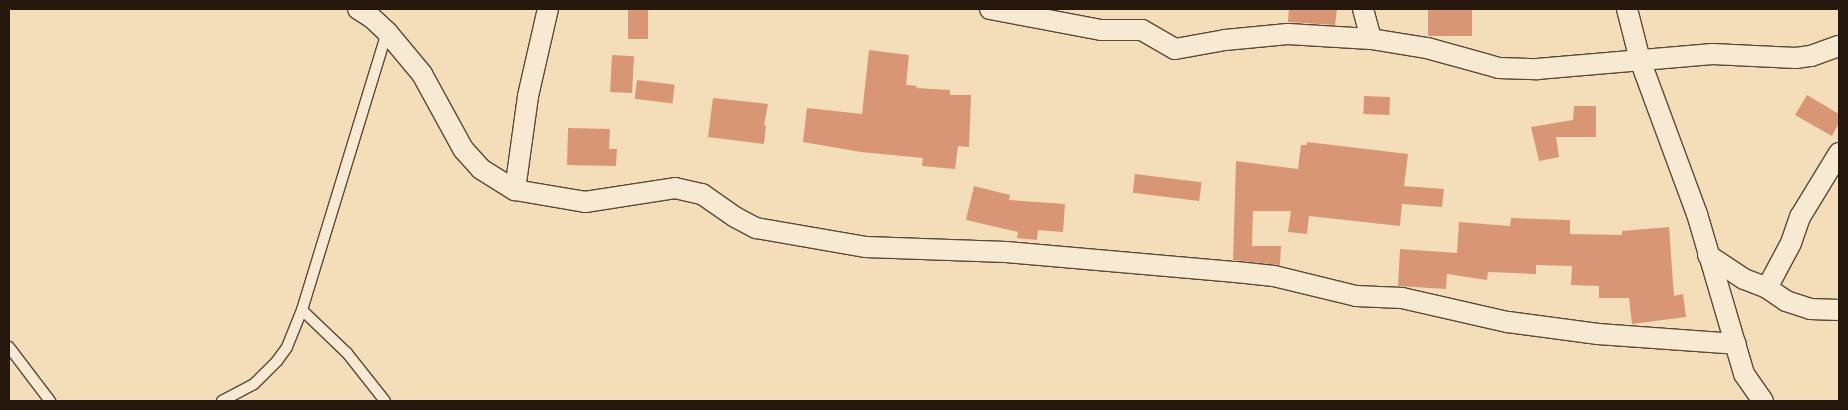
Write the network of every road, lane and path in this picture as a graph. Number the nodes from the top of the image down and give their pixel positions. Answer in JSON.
{"nodes":[{"id":1,"x":358,"y":9,"type":"edge"},
{"id":2,"x":548,"y":9,"type":"edge"},
{"id":3,"x":990,"y":9,"type":"edge"},
{"id":4,"x":1363,"y":9,"type":"edge"},
{"id":5,"x":1627,"y":9,"type":"edge"},
{"id":6,"x":387,"y":32,"type":"junction"},
{"id":7,"x":1371,"y":39,"type":"junction"},
{"id":8,"x":1839,"y":46,"type":"edge"},
{"id":9,"x":1640,"y":60,"type":"junction"},
{"id":10,"x":1839,"y":153,"type":"edge"},
{"id":11,"x":515,"y":190,"type":"junction"},
{"id":12,"x":1708,"y":255,"type":"junction"},
{"id":13,"x":1767,"y":288,"type":"junction"},
{"id":14,"x":302,"y":310,"type":"junction"},
{"id":15,"x":1839,"y":310,"type":"edge"},
{"id":16,"x":1736,"y":344,"type":"junction"},
{"id":17,"x":9,"y":347,"type":"edge"},
{"id":18,"x":41,"y":390,"type":"junction"},
{"id":19,"x":38,"y":401,"type":"edge"},
{"id":20,"x":50,"y":401,"type":"edge"},
{"id":21,"x":222,"y":401,"type":"edge"},
{"id":22,"x":386,"y":401,"type":"edge"},
{"id":23,"x":1763,"y":401,"type":"edge"}],
"edges":[{"from":1,"to":6,"type":"street"},
{"from":2,"to":11,"type":"street"},
{"from":3,"to":7,"type":"street"},
{"from":4,"to":7,"type":"street"},
{"from":5,"to":9,"type":"street"},
{"from":6,"to":11,"type":"street"},
{"from":6,"to":14,"type":"lane"},
{"from":7,"to":9,"type":"street"},
{"from":8,"to":9,"type":"street"},
{"from":9,"to":12,"type":"street"},
{"from":10,"to":13,"type":"street"},
{"from":11,"to":16,"type":"street"},
{"from":12,"to":13,"type":"street"},
{"from":12,"to":16,"type":"street"},
{"from":13,"to":15,"type":"street"},
{"from":14,"to":21,"type":"lane"},
{"from":14,"to":22,"type":"lane"},
{"from":16,"to":23,"type":"street"},
{"from":17,"to":18,"type":"lane"},
{"from":18,"to":19,"type":"lane"},
{"from":18,"to":20,"type":"lane"}]}
